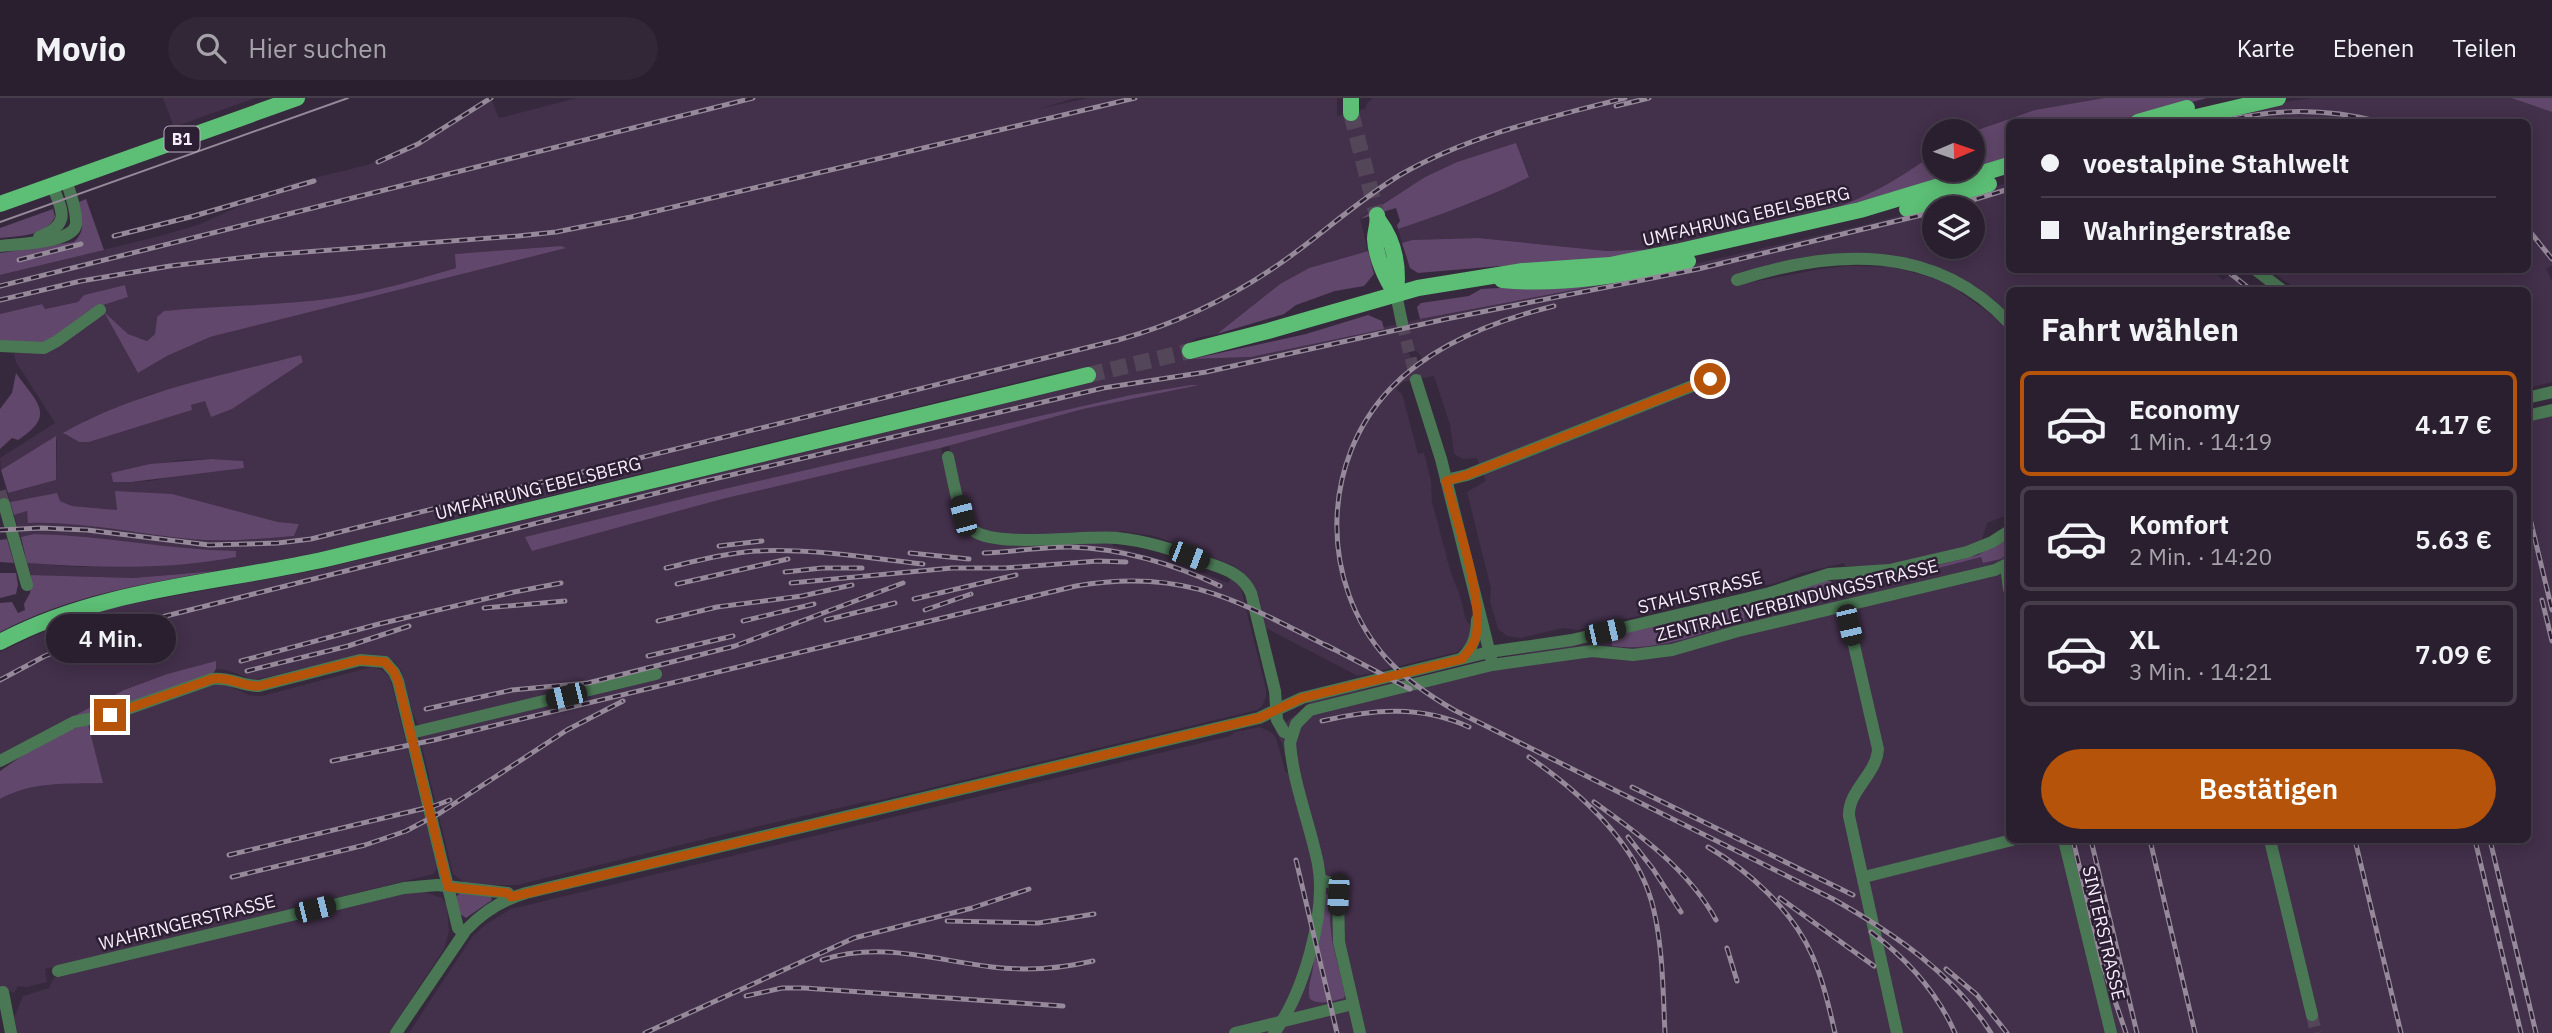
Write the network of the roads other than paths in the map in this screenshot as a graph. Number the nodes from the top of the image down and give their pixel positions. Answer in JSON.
{"nodes":[{"id":1,"x":298,"y":98,"type":"edge"},
{"id":2,"x":2227,"y":98,"type":"edge"},
{"id":3,"x":2278,"y":98,"type":"edge"},
{"id":4,"x":2149,"y":119,"type":"edge"},
{"id":5,"x":2188,"y":119,"type":"edge"},
{"id":6,"x":2006,"y":166,"type":"edge"},
{"id":7,"x":2006,"y":178,"type":"edge"},
{"id":8,"x":59,"y":183,"type":"junction"},
{"id":9,"x":0,"y":204,"type":"edge"},
{"id":10,"x":1378,"y":218,"type":"tunnel mouth"},
{"id":11,"x":0,"y":246,"type":"edge"},
{"id":12,"x":2260,"y":273,"type":"edge"},
{"id":13,"x":1485,"y":278,"type":"junction"},
{"id":14,"x":1737,"y":280,"type":"dead end"},
{"id":15,"x":2278,"y":287,"type":"edge"},
{"id":16,"x":1396,"y":293,"type":"junction"},
{"id":17,"x":100,"y":310,"type":"dead end"},
{"id":18,"x":2006,"y":320,"type":"edge"},
{"id":19,"x":1402,"y":323,"type":"tunnel mouth"},
{"id":20,"x":0,"y":346,"type":"edge"},
{"id":21,"x":1190,"y":351,"type":"tunnel mouth"},
{"id":22,"x":1087,"y":375,"type":"tunnel mouth"},
{"id":23,"x":1710,"y":379,"type":"dead end"},
{"id":24,"x":1416,"y":380,"type":"tunnel mouth"},
{"id":25,"x":2552,"y":392,"type":"edge"},
{"id":26,"x":2531,"y":397,"type":"edge"},
{"id":27,"x":2552,"y":410,"type":"edge"},
{"id":28,"x":2531,"y":415,"type":"edge"},
{"id":29,"x":947,"y":457,"type":"dead end"},
{"id":30,"x":1446,"y":481,"type":"junction"},
{"id":31,"x":4,"y":504,"type":"dead end"},
{"id":32,"x":2006,"y":533,"type":"edge"},
{"id":33,"x":2006,"y":566,"type":"edge"},
{"id":34,"x":27,"y":585,"type":"dead end"},
{"id":35,"x":1478,"y":606,"type":"junction"},
{"id":36,"x":1845,"y":606,"type":"junction"},
{"id":37,"x":0,"y":642,"type":"edge"},
{"id":38,"x":1489,"y":652,"type":"junction"},
{"id":39,"x":1462,"y":659,"type":"junction"},
{"id":40,"x":1492,"y":665,"type":"junction"},
{"id":41,"x":656,"y":674,"type":"dead end"},
{"id":42,"x":1276,"y":710,"type":"junction"},
{"id":43,"x":411,"y":733,"type":"junction"},
{"id":44,"x":1291,"y":735,"type":"junction"},
{"id":45,"x":0,"y":761,"type":"edge"},
{"id":46,"x":2006,"y":842,"type":"edge"},
{"id":47,"x":2065,"y":843,"type":"edge"},
{"id":48,"x":2271,"y":843,"type":"edge"},
{"id":49,"x":1864,"y":877,"type":"junction"},
{"id":50,"x":1320,"y":880,"type":"junction"},
{"id":51,"x":448,"y":887,"type":"junction"},
{"id":52,"x":511,"y":897,"type":"junction"},
{"id":53,"x":463,"y":933,"type":"junction"},
{"id":54,"x":58,"y":971,"type":"dead end"},
{"id":55,"x":4,"y":992,"type":"dead end"},
{"id":56,"x":1353,"y":1004,"type":"junction"},
{"id":57,"x":2312,"y":1015,"type":"tunnel mouth"},
{"id":58,"x":1283,"y":1021,"type":"junction"},
{"id":59,"x":11,"y":1033,"type":"edge"},
{"id":60,"x":396,"y":1033,"type":"edge"},
{"id":61,"x":1235,"y":1033,"type":"edge"},
{"id":62,"x":1274,"y":1033,"type":"edge"},
{"id":63,"x":1360,"y":1033,"type":"edge"},
{"id":64,"x":1897,"y":1033,"type":"edge"},
{"id":65,"x":2111,"y":1033,"type":"edge"}],
"edges":[{"from":1,"to":8,"type":"main road","number":"B1"},
{"from":2,"to":4,"type":"main road"},
{"from":3,"to":5,"type":"main road"},
{"from":6,"to":13,"type":"main road","name":"UMFAHRUNG EBELSBERG"},
{"from":7,"to":13,"type":"main road","name":"UMFAHRUNG EBELSBERG"},
{"from":8,"to":9,"type":"main road","number":"B1"},
{"from":8,"to":11,"type":"street"},
{"from":10,"to":16,"type":"main road"},
{"from":12,"to":15,"type":"street"},
{"from":13,"to":16,"type":"main road","name":"UMFAHRUNG EBELSBERG"},
{"from":14,"to":18,"type":"street"},
{"from":16,"to":19,"type":"street"},
{"from":16,"to":21,"type":"main road","name":"UMFAHRUNG EBELSBERG"},
{"from":17,"to":20,"type":"street"},
{"from":22,"to":37,"type":"main road","name":"UMFAHRUNG EBELSBERG"},
{"from":23,"to":30,"type":"street"},
{"from":24,"to":30,"type":"street"},
{"from":25,"to":26,"type":"street"},
{"from":27,"to":28,"type":"street"},
{"from":29,"to":42,"type":"street"},
{"from":30,"to":35,"type":"street"},
{"from":31,"to":34,"type":"street"},
{"from":32,"to":38,"type":"street","name":"STAHLSTRASSE"},
{"from":33,"to":36,"type":"street","name":"ZENTRALE VERBINDUNGSSTRASSE"},
{"from":35,"to":38,"type":"street"},
{"from":35,"to":39,"type":"street"},
{"from":36,"to":40,"type":"street","name":"ZENTRALE VERBINDUNGSSTRASSE"},
{"from":36,"to":49,"type":"street"},
{"from":38,"to":39,"type":"street","name":"STAHLSTRASSE"},
{"from":38,"to":40,"type":"street"},
{"from":39,"to":42,"type":"street","name":"STAHLSTRASSE"},
{"from":40,"to":44,"type":"street","name":"ZENTRALE VERBINDUNGSSTRASSE"},
{"from":41,"to":43,"type":"street"},
{"from":42,"to":44,"type":"street"},
{"from":42,"to":52,"type":"street","name":"STAHLSTRASSE"},
{"from":43,"to":45,"type":"street"},
{"from":43,"to":51,"type":"street"},
{"from":44,"to":50,"type":"street"},
{"from":46,"to":49,"type":"street"},
{"from":47,"to":65,"type":"street","name":"SINTERSTRASSE"},
{"from":48,"to":57,"type":"street"},
{"from":49,"to":64,"type":"street"},
{"from":50,"to":56,"type":"street"},
{"from":50,"to":58,"type":"street"},
{"from":51,"to":52,"type":"street","name":"WAHRINGERSTRASSE"},
{"from":51,"to":53,"type":"street"},
{"from":51,"to":54,"type":"street","name":"WAHRINGERSTRASSE"},
{"from":52,"to":53,"type":"street","name":"STAHLSTRASSE"},
{"from":53,"to":60,"type":"street","name":"STAHLSTRASSE"},
{"from":55,"to":59,"type":"street"},
{"from":56,"to":58,"type":"street"},
{"from":56,"to":63,"type":"street"},
{"from":58,"to":61,"type":"street"},
{"from":58,"to":62,"type":"street"}]}
